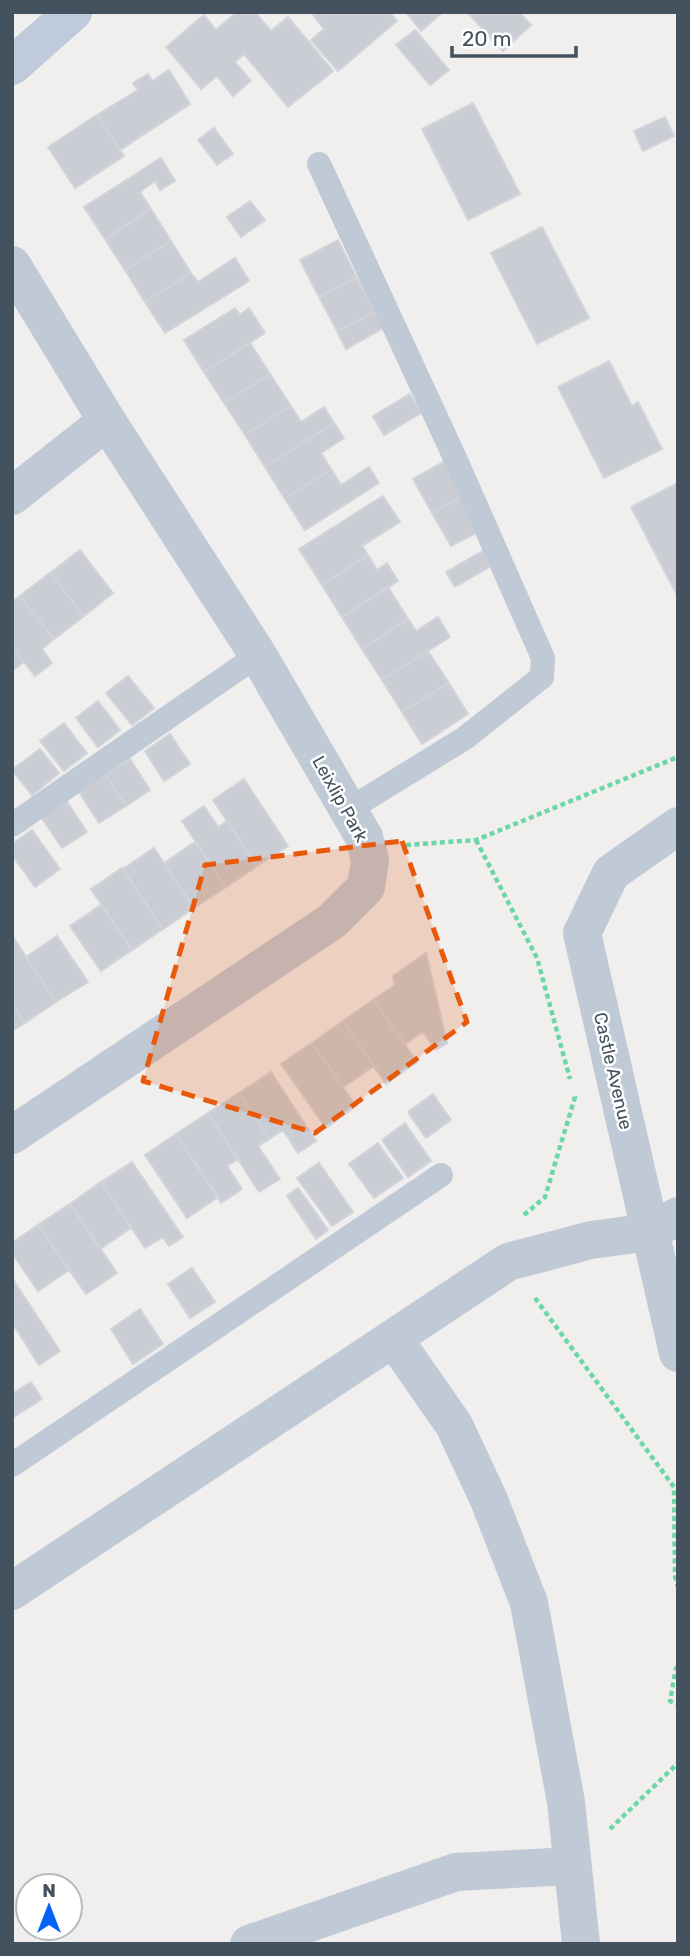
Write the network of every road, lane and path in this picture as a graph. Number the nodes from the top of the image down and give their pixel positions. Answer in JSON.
{"nodes":[{"id":1,"x":73,"y":12,"type":"edge"},
{"id":2,"x":12,"y":66,"type":"edge"},
{"id":3,"x":318,"y":164,"type":"dead end"},
{"id":4,"x":12,"y":265,"type":"edge"},
{"id":5,"x":107,"y":421,"type":"junction"},
{"id":6,"x":12,"y":496,"type":"edge"},
{"id":7,"x":258,"y":655,"type":"junction"},
{"id":8,"x":678,"y":757,"type":"edge"},
{"id":9,"x":348,"y":810,"type":"junction"},
{"id":10,"x":12,"y":825,"type":"edge"},
{"id":11,"x":678,"y":826,"type":"edge"},
{"id":12,"x":367,"y":848,"type":"junction"},
{"id":13,"x":12,"y":1135,"type":"edge"},
{"id":14,"x":441,"y":1175,"type":"dead end"},
{"id":15,"x":664,"y":1224,"type":"edge"},
{"id":16,"x":508,"y":1262,"type":"junction"},
{"id":17,"x":394,"y":1339,"type":"junction"},
{"id":18,"x":678,"y":1353,"type":"edge"},
{"id":19,"x":12,"y":1465,"type":"edge"},
{"id":20,"x":678,"y":1587,"type":"edge"},
{"id":21,"x":12,"y":1591,"type":"edge"},
{"id":22,"x":678,"y":1667,"type":"edge"},
{"id":23,"x":678,"y":1705,"type":"edge"},
{"id":24,"x":678,"y":1763,"type":"edge"},
{"id":25,"x":572,"y":1866,"type":"junction"},
{"id":26,"x":249,"y":1944,"type":"edge"},
{"id":27,"x":580,"y":1944,"type":"edge"}],
"edges":[{"from":1,"to":2,"type":"main road"},
{"from":3,"to":9,"type":"lane"},
{"from":4,"to":5,"type":"street","name":"Leixlip Park"},
{"from":5,"to":6,"type":"street"},
{"from":5,"to":7,"type":"street","name":"Leixlip Park"},
{"from":7,"to":9,"type":"street","name":"Leixlip Park"},
{"from":7,"to":10,"type":"lane"},
{"from":8,"to":12,"type":"path"},
{"from":9,"to":12,"type":"street","name":"Leixlip Park"},
{"from":11,"to":15,"type":"street","name":"Castle Avenue"},
{"from":12,"to":13,"type":"street","name":"Leixlip Park"},
{"from":14,"to":19,"type":"lane"},
{"from":15,"to":16,"type":"street"},
{"from":15,"to":18,"type":"street","name":"Castle Avenue"},
{"from":16,"to":17,"type":"street"},
{"from":16,"to":20,"type":"path"},
{"from":17,"to":21,"type":"street"},
{"from":17,"to":25,"type":"street"},
{"from":22,"to":23,"type":"path"},
{"from":24,"to":25,"type":"path"},
{"from":25,"to":26,"type":"street"},
{"from":25,"to":27,"type":"street"}]}
